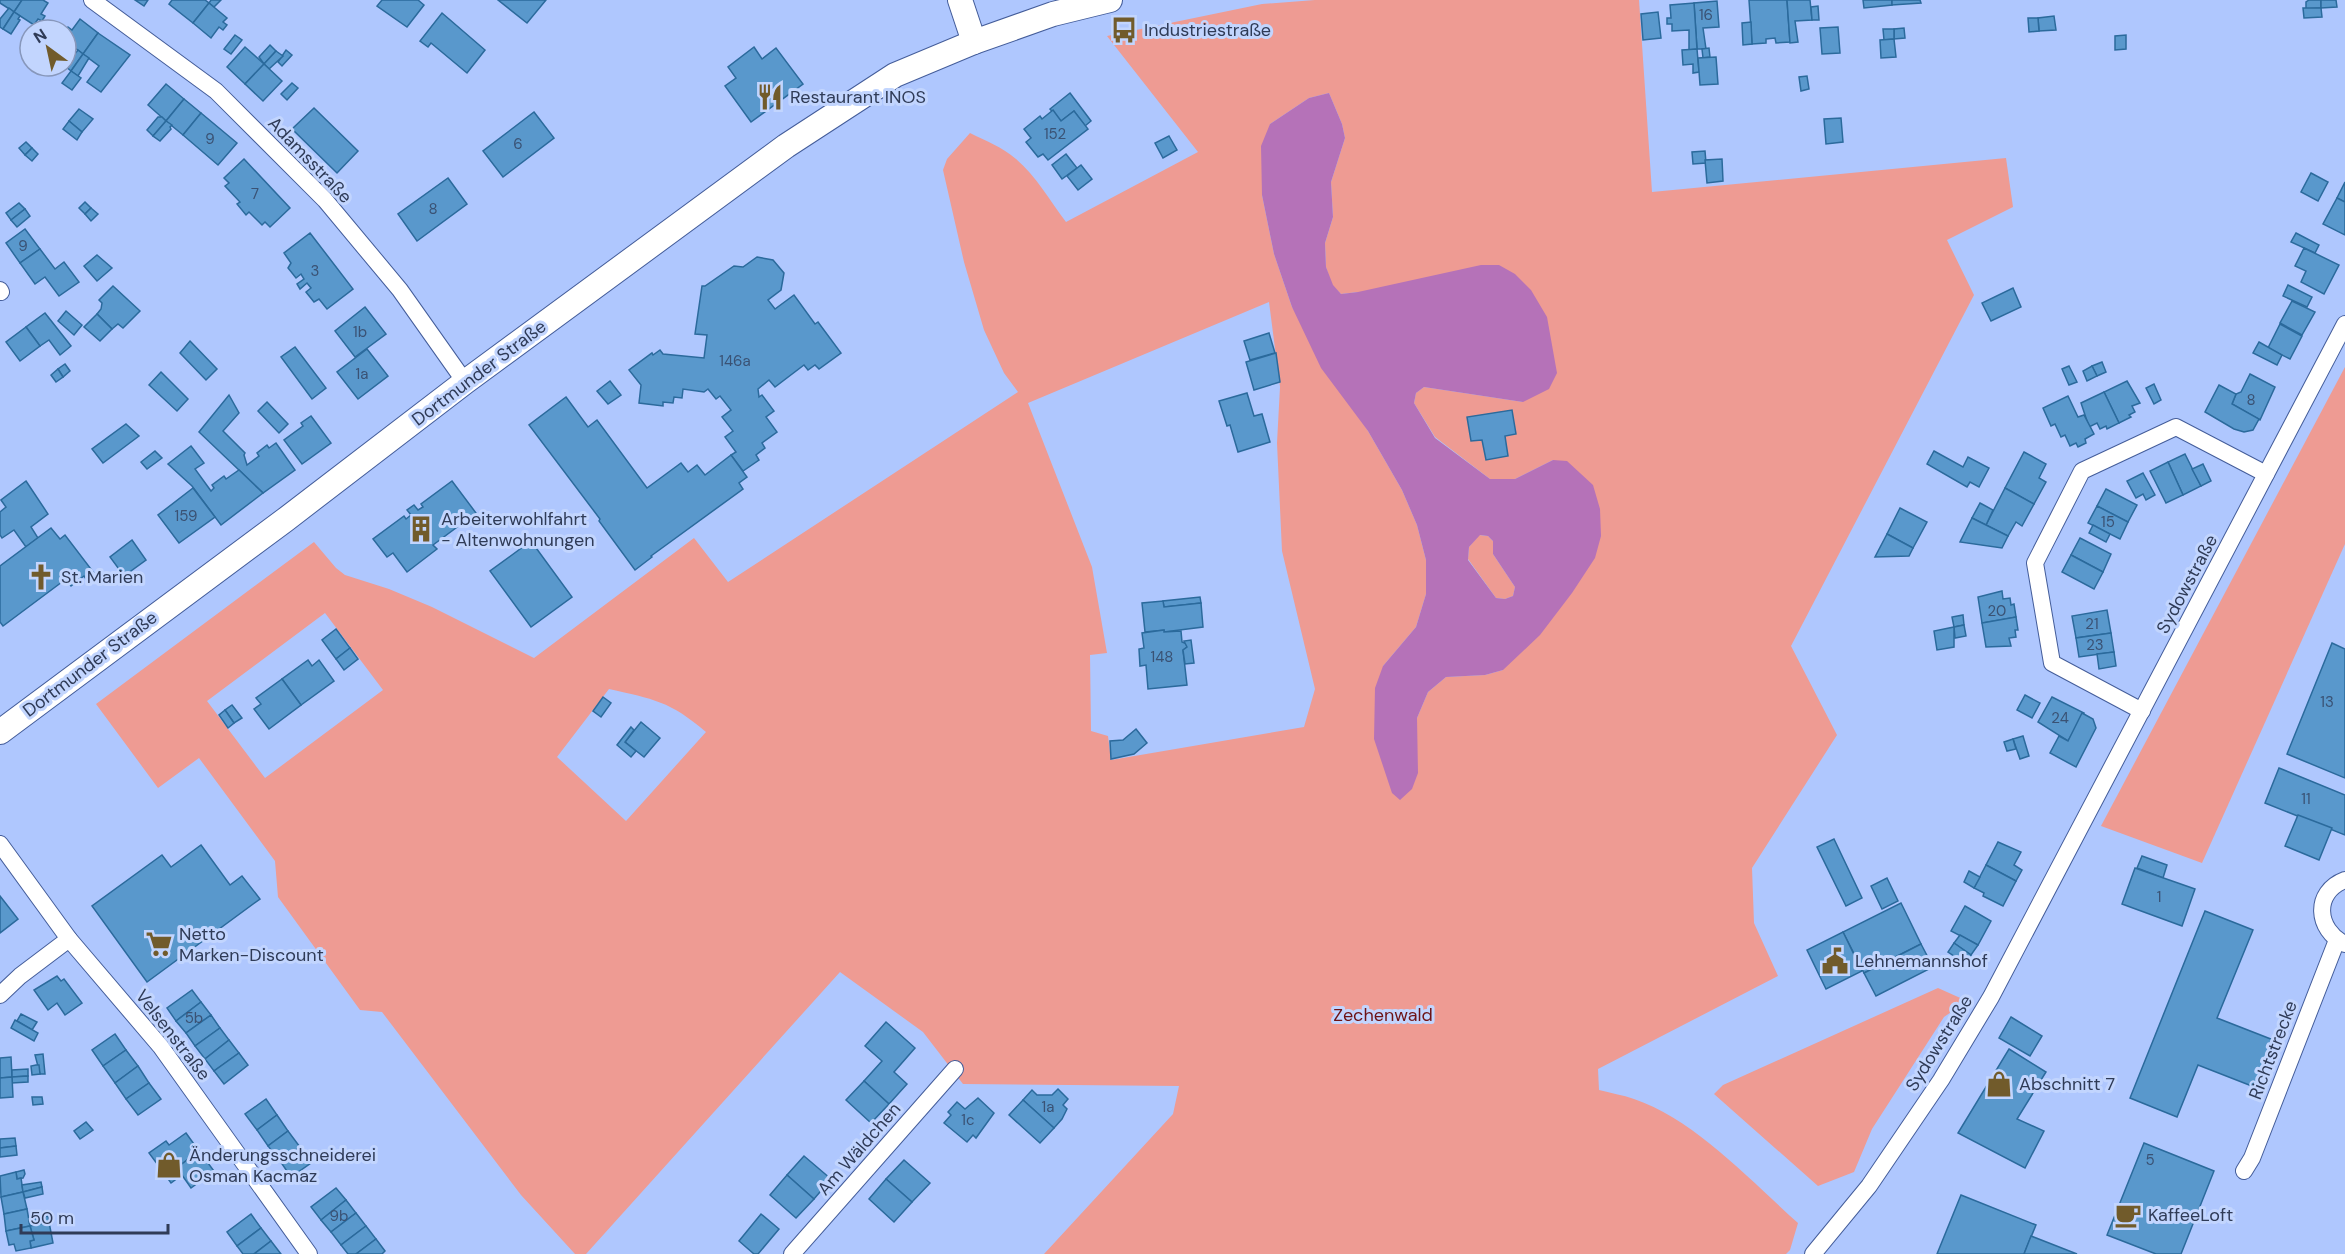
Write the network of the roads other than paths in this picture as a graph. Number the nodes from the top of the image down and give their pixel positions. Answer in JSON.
{"nodes":[{"id":1,"x":92,"y":0,"type":"edge"},
{"id":2,"x":960,"y":0,"type":"edge"},
{"id":3,"x":1108,"y":0,"type":"edge"},
{"id":4,"x":974,"y":42,"type":"junction"},
{"id":5,"x":2345,"y":324,"type":"edge"},
{"id":6,"x":465,"y":382,"type":"junction"},
{"id":7,"x":2266,"y":474,"type":"junction"},
{"id":8,"x":2142,"y":711,"type":"junction"},
{"id":9,"x":0,"y":732,"type":"edge"},
{"id":10,"x":0,"y":844,"type":"edge"},
{"id":11,"x":2345,"y":880,"type":"edge"},
{"id":12,"x":69,"y":939,"type":"junction"},
{"id":13,"x":2341,"y":942,"type":"edge"},
{"id":14,"x":0,"y":995,"type":"edge"},
{"id":15,"x":955,"y":1069,"type":"dead end"},
{"id":16,"x":2244,"y":1172,"type":"dead end"},
{"id":17,"x":309,"y":1254,"type":"edge"},
{"id":18,"x":792,"y":1254,"type":"edge"},
{"id":19,"x":1813,"y":1254,"type":"edge"}],
"edges":[{"from":1,"to":6,"type":"street","name":"Adamsstraße"},
{"from":2,"to":4,"type":"main road"},
{"from":3,"to":4,"type":"main road","name":"Dortmunder Straße"},
{"from":4,"to":6,"type":"main road","name":"Dortmunder Straße"},
{"from":5,"to":7,"type":"street","name":"Sydowstraße"},
{"from":6,"to":9,"type":"main road","name":"Dortmunder Straße"},
{"from":7,"to":8,"type":"street","name":"Sydowstraße"},
{"from":7,"to":8,"type":"street"},
{"from":8,"to":19,"type":"street","name":"Sydowstraße"},
{"from":10,"to":12,"type":"street","name":"Velsenstraße"},
{"from":11,"to":13,"type":"street","name":"Richtstrecke"},
{"from":12,"to":14,"type":"street"},
{"from":12,"to":17,"type":"street","name":"Velsenstraße"},
{"from":13,"to":16,"type":"street","name":"Richtstrecke"},
{"from":15,"to":18,"type":"street","name":"Am Wäldchen"}]}
